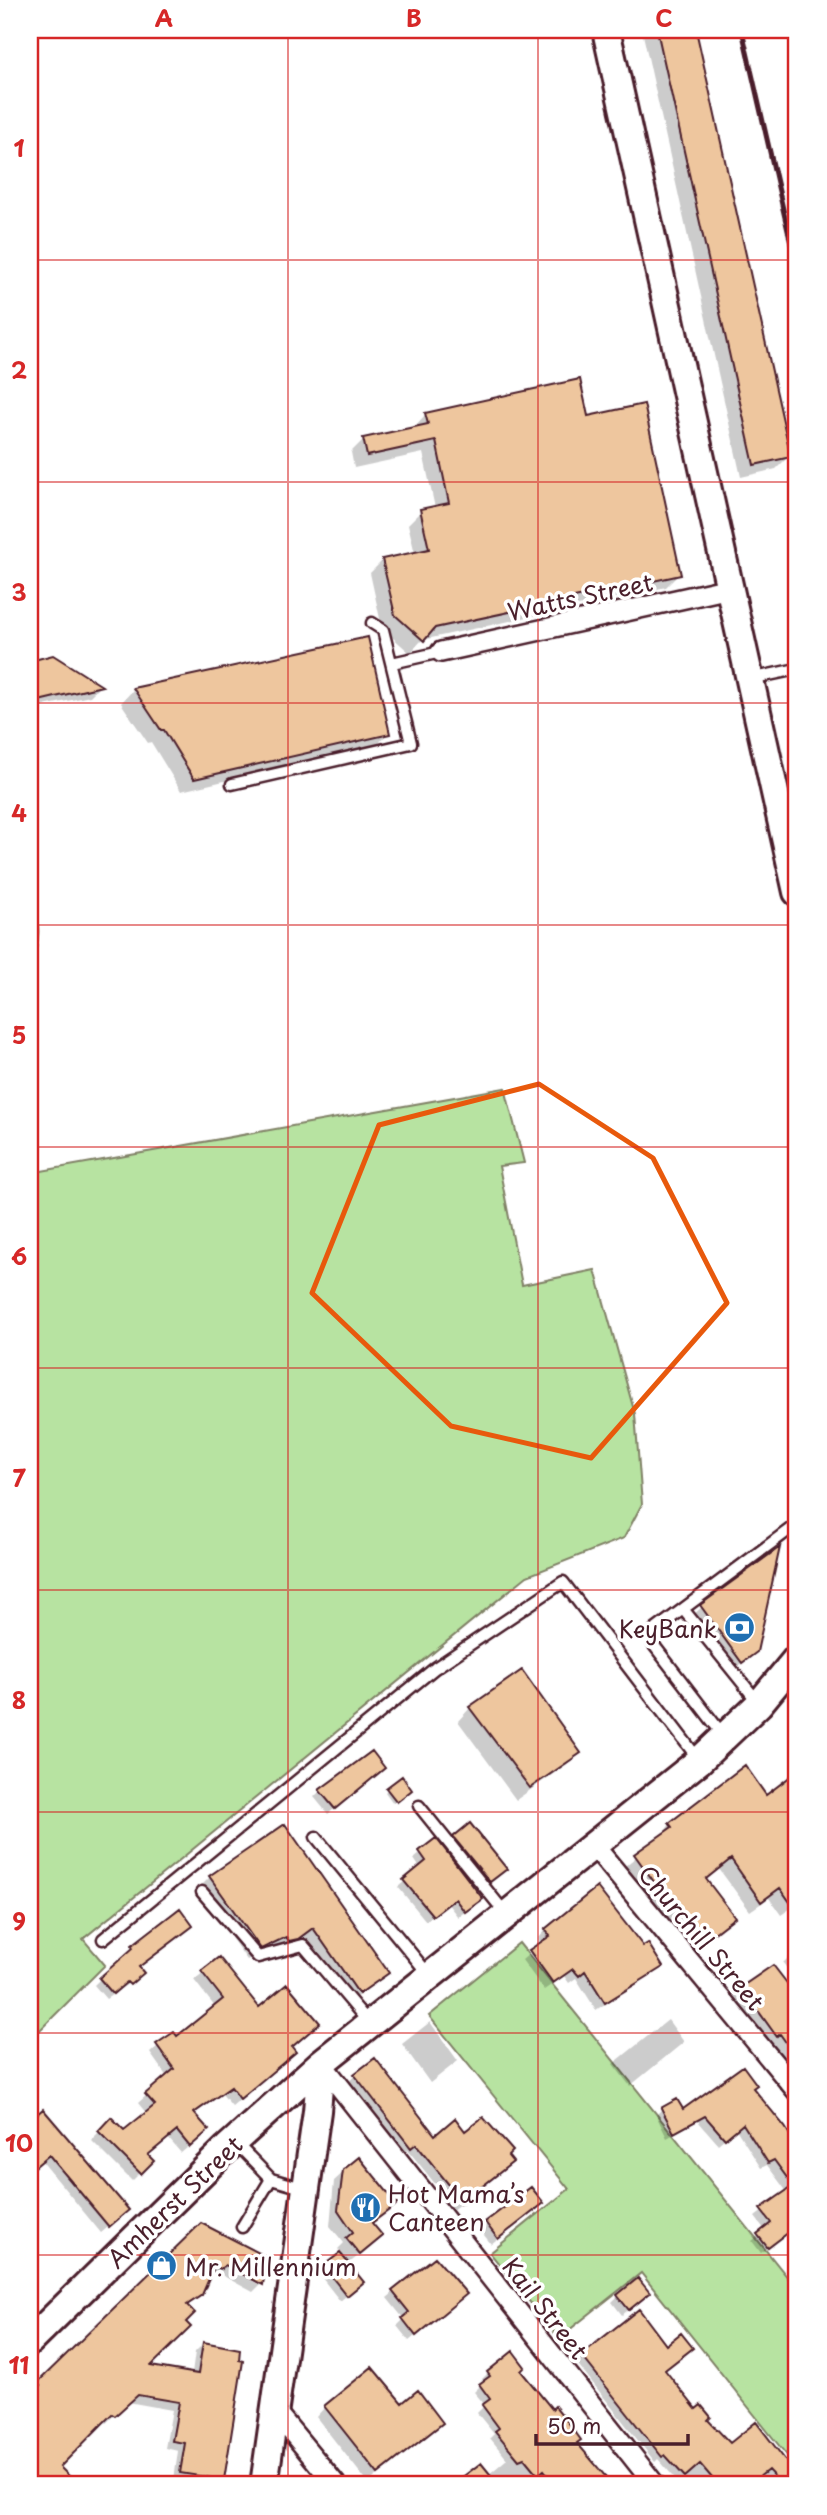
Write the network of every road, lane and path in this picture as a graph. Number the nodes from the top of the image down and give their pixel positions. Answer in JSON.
{"nodes":[{"id":1,"x":606,"y":30,"type":"edge"},
{"id":2,"x":730,"y":588,"type":"junction"},
{"id":3,"x":372,"y":623,"type":"dead end"},
{"id":4,"x":441,"y":652,"type":"joint"},
{"id":5,"x":392,"y":663,"type":"junction"},
{"id":6,"x":797,"y":669,"type":"edge"},
{"id":7,"x":750,"y":679,"type":"junction"},
{"id":8,"x":233,"y":784,"type":"dead end"},
{"id":9,"x":797,"y":892,"type":"edge"},
{"id":10,"x":797,"y":1524,"type":"edge"},
{"id":11,"x":683,"y":1609,"type":"junction"},
{"id":12,"x":792,"y":1669,"type":"edge"},
{"id":13,"x":759,"y":1704,"type":"junction"},
{"id":14,"x":725,"y":1738,"type":"junction"},
{"id":15,"x":699,"y":1760,"type":"junction"},
{"id":16,"x":419,"y":1806,"type":"dead end"},
{"id":17,"x":316,"y":1837,"type":"dead end"},
{"id":18,"x":595,"y":1847,"type":"junction"},
{"id":19,"x":202,"y":1892,"type":"dead end"},
{"id":20,"x":506,"y":1914,"type":"junction"},
{"id":21,"x":103,"y":1939,"type":"dead end"},
{"id":22,"x":430,"y":1975,"type":"junction"},
{"id":23,"x":370,"y":2024,"type":"junction"},
{"id":24,"x":321,"y":2063,"type":"junction"},
{"id":25,"x":797,"y":2091,"type":"edge"},
{"id":26,"x":234,"y":2141,"type":"junction"},
{"id":27,"x":271,"y":2179,"type":"junction"},
{"id":28,"x":306,"y":2189,"type":"junction"},
{"id":29,"x":242,"y":2227,"type":"dead end"},
{"id":30,"x":30,"y":2341,"type":"edge"},
{"id":31,"x":274,"y":2410,"type":"junction"},
{"id":32,"x":264,"y":2485,"type":"edge"},
{"id":33,"x":335,"y":2485,"type":"edge"},
{"id":34,"x":655,"y":2485,"type":"edge"}],
"edges":[{"from":1,"to":2,"type":"main road"},
{"from":2,"to":4,"type":"street","name":"Watts Street"},
{"from":2,"to":7,"type":"main road"},
{"from":3,"to":5,"type":"lane"},
{"from":4,"to":5,"type":"lane"},
{"from":5,"to":8,"type":"lane"},
{"from":6,"to":7,"type":"lane"},
{"from":7,"to":9,"type":"main road"},
{"from":10,"to":11,"type":"lane"},
{"from":11,"to":13,"type":"lane"},
{"from":11,"to":14,"type":"lane"},
{"from":12,"to":13,"type":"main road","name":"Amherst Street"},
{"from":13,"to":14,"type":"main road","name":"Amherst Street"},
{"from":14,"to":15,"type":"main road","name":"Amherst Street"},
{"from":15,"to":18,"type":"main road","name":"Amherst Street"},
{"from":15,"to":21,"type":"lane"},
{"from":16,"to":20,"type":"lane"},
{"from":17,"to":22,"type":"lane"},
{"from":18,"to":20,"type":"main road","name":"Amherst Street"},
{"from":18,"to":25,"type":"street","name":"Churchill Street"},
{"from":19,"to":23,"type":"lane"},
{"from":20,"to":22,"type":"main road","name":"Amherst Street"},
{"from":22,"to":23,"type":"main road","name":"Amherst Street"},
{"from":23,"to":24,"type":"main road","name":"Amherst Street"},
{"from":24,"to":26,"type":"main road","name":"Amherst Street"},
{"from":24,"to":28,"type":"main road"},
{"from":24,"to":34,"type":"street","name":"Kail Street"},
{"from":26,"to":27,"type":"lane"},
{"from":26,"to":30,"type":"main road","name":"Amherst Street"},
{"from":27,"to":28,"type":"lane"},
{"from":27,"to":29,"type":"lane"},
{"from":28,"to":31,"type":"main road"},
{"from":31,"to":32,"type":"main road"},
{"from":31,"to":33,"type":"street"}]}
